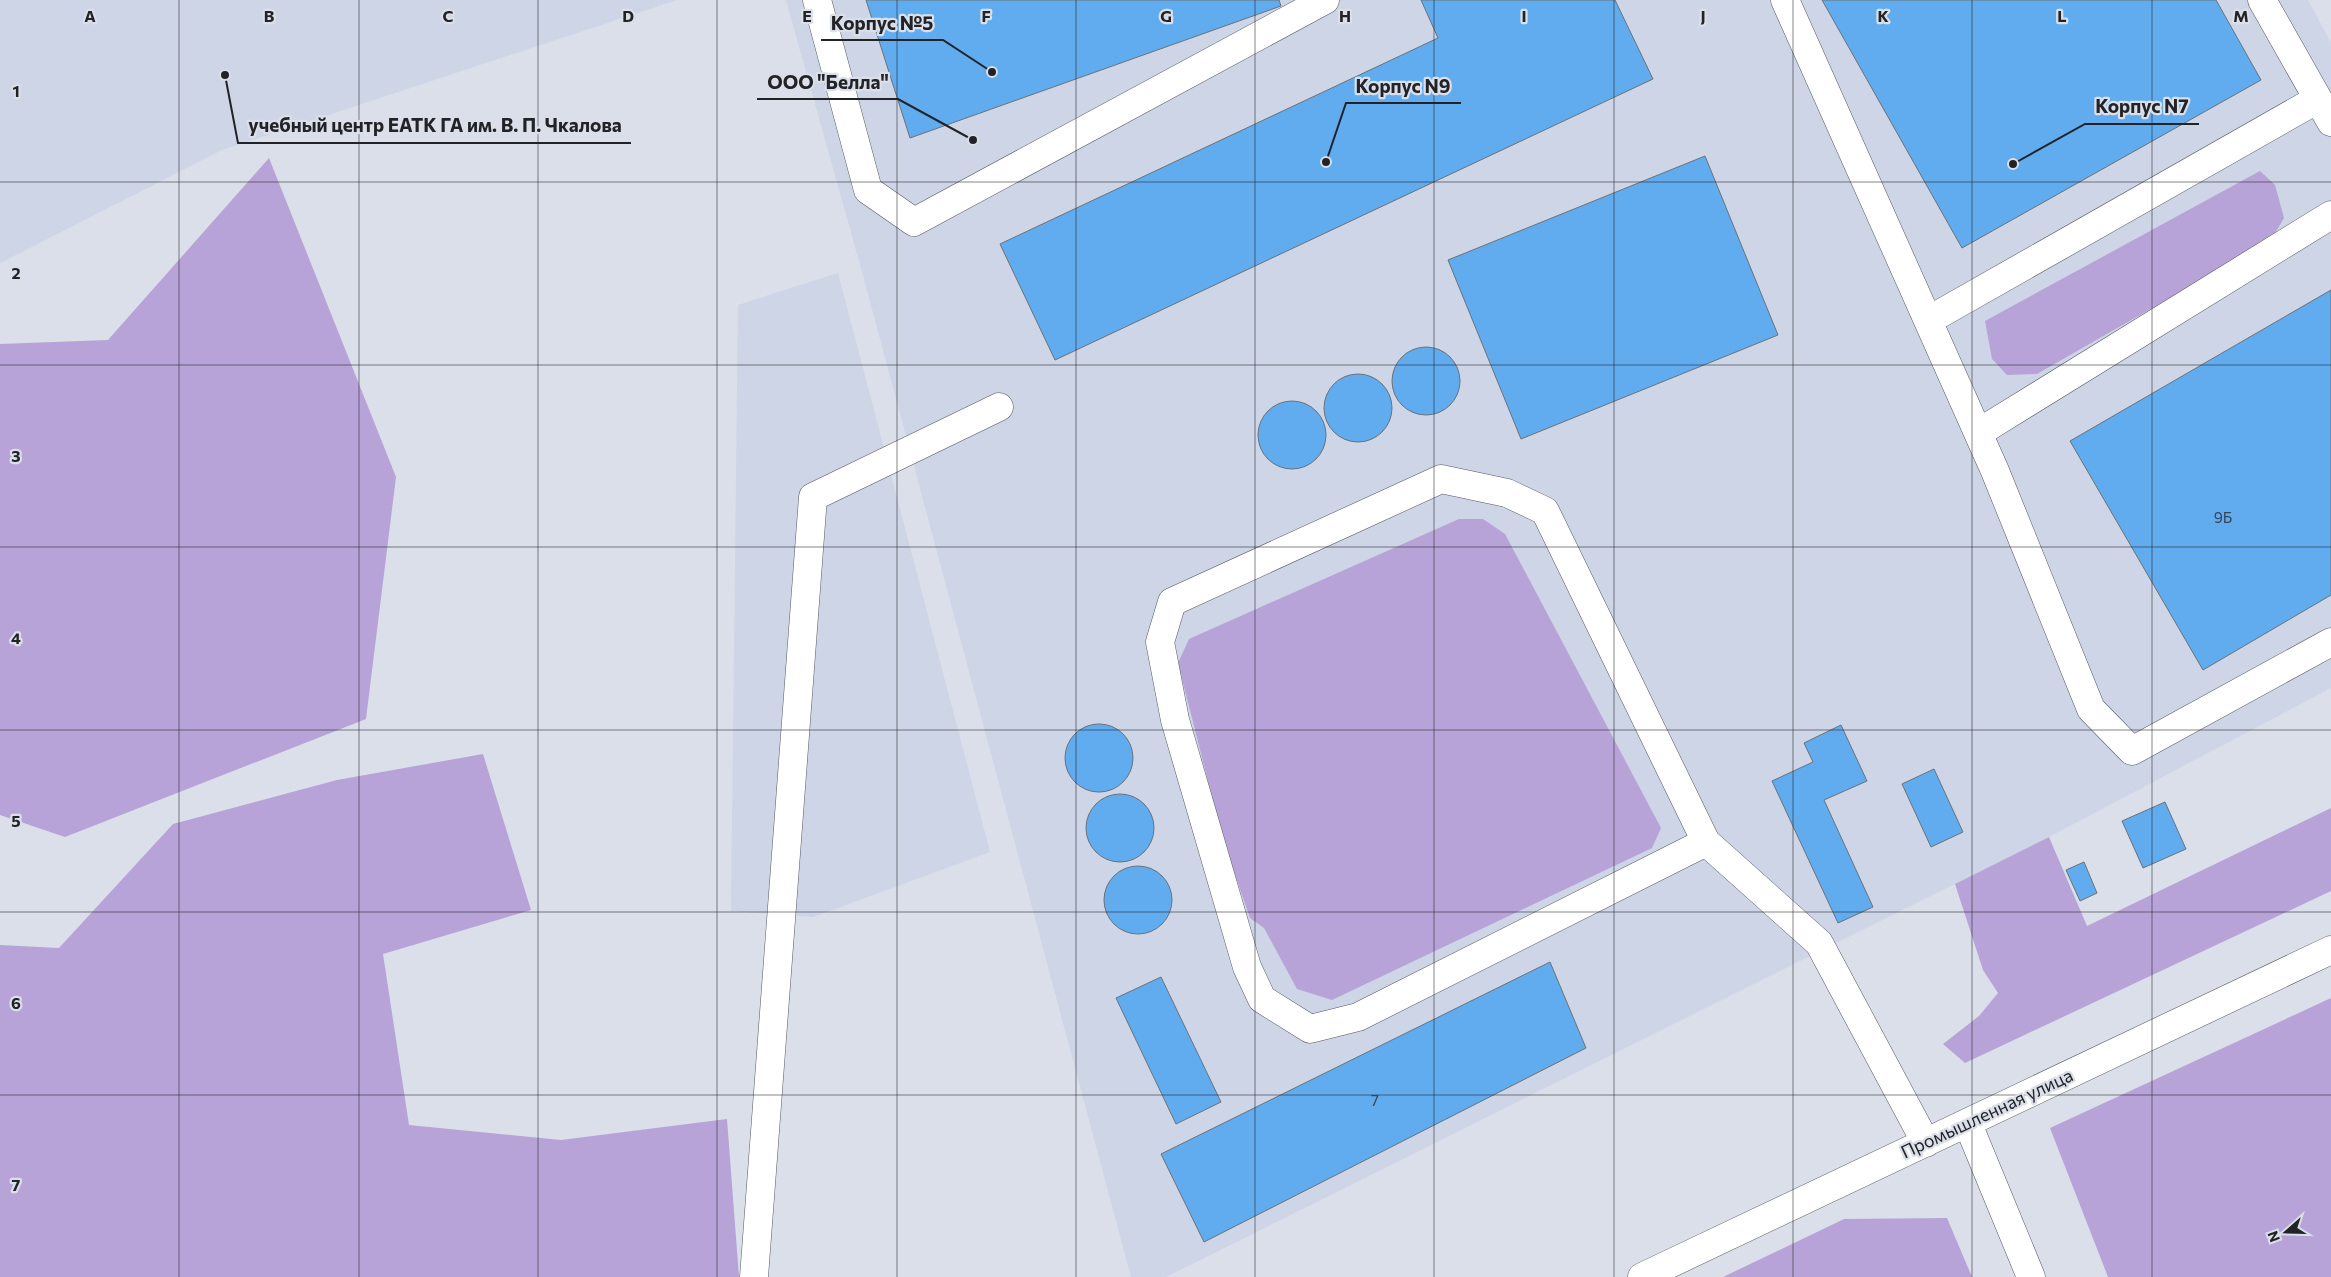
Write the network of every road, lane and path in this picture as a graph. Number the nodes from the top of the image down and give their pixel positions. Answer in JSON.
{"nodes":[{"id":1,"x":818,"y":0,"type":"edge"},
{"id":2,"x":1785,"y":0,"type":"edge"},
{"id":3,"x":2262,"y":0,"type":"edge"},
{"id":4,"x":1311,"y":4,"type":"edge"},
{"id":5,"x":2318,"y":99,"type":"junction"},
{"id":6,"x":2331,"y":122,"type":"edge"},
{"id":7,"x":2331,"y":215,"type":"edge"},
{"id":8,"x":1928,"y":320,"type":"junction"},
{"id":9,"x":999,"y":408,"type":"dead end"},
{"id":10,"x":1978,"y":433,"type":"junction"},
{"id":11,"x":2331,"y":642,"type":"edge"},
{"id":12,"x":1706,"y":842,"type":"junction"},
{"id":13,"x":2331,"y":950,"type":"edge"},
{"id":14,"x":1968,"y":1124,"type":"junction"},
{"id":15,"x":1926,"y":1144,"type":"junction"},
{"id":16,"x":754,"y":1277,"type":"edge"},
{"id":17,"x":1642,"y":1277,"type":"edge"},
{"id":18,"x":2031,"y":1277,"type":"edge"}],
"edges":[{"from":1,"to":4,"type":"street"},
{"from":2,"to":8,"type":"street"},
{"from":3,"to":5,"type":"street"},
{"from":5,"to":6,"type":"street"},
{"from":5,"to":8,"type":"street"},
{"from":7,"to":10,"type":"street"},
{"from":8,"to":10,"type":"street"},
{"from":9,"to":16,"type":"street"},
{"from":10,"to":11,"type":"street"},
{"from":12,"to":12,"type":"street"},
{"from":12,"to":15,"type":"street"},
{"from":13,"to":14,"type":"street","name":"Промышленная улица"},
{"from":14,"to":15,"type":"street","name":"Промышленная улица"},
{"from":14,"to":18,"type":"street"},
{"from":15,"to":17,"type":"street","name":"Промышленная улица"}]}
